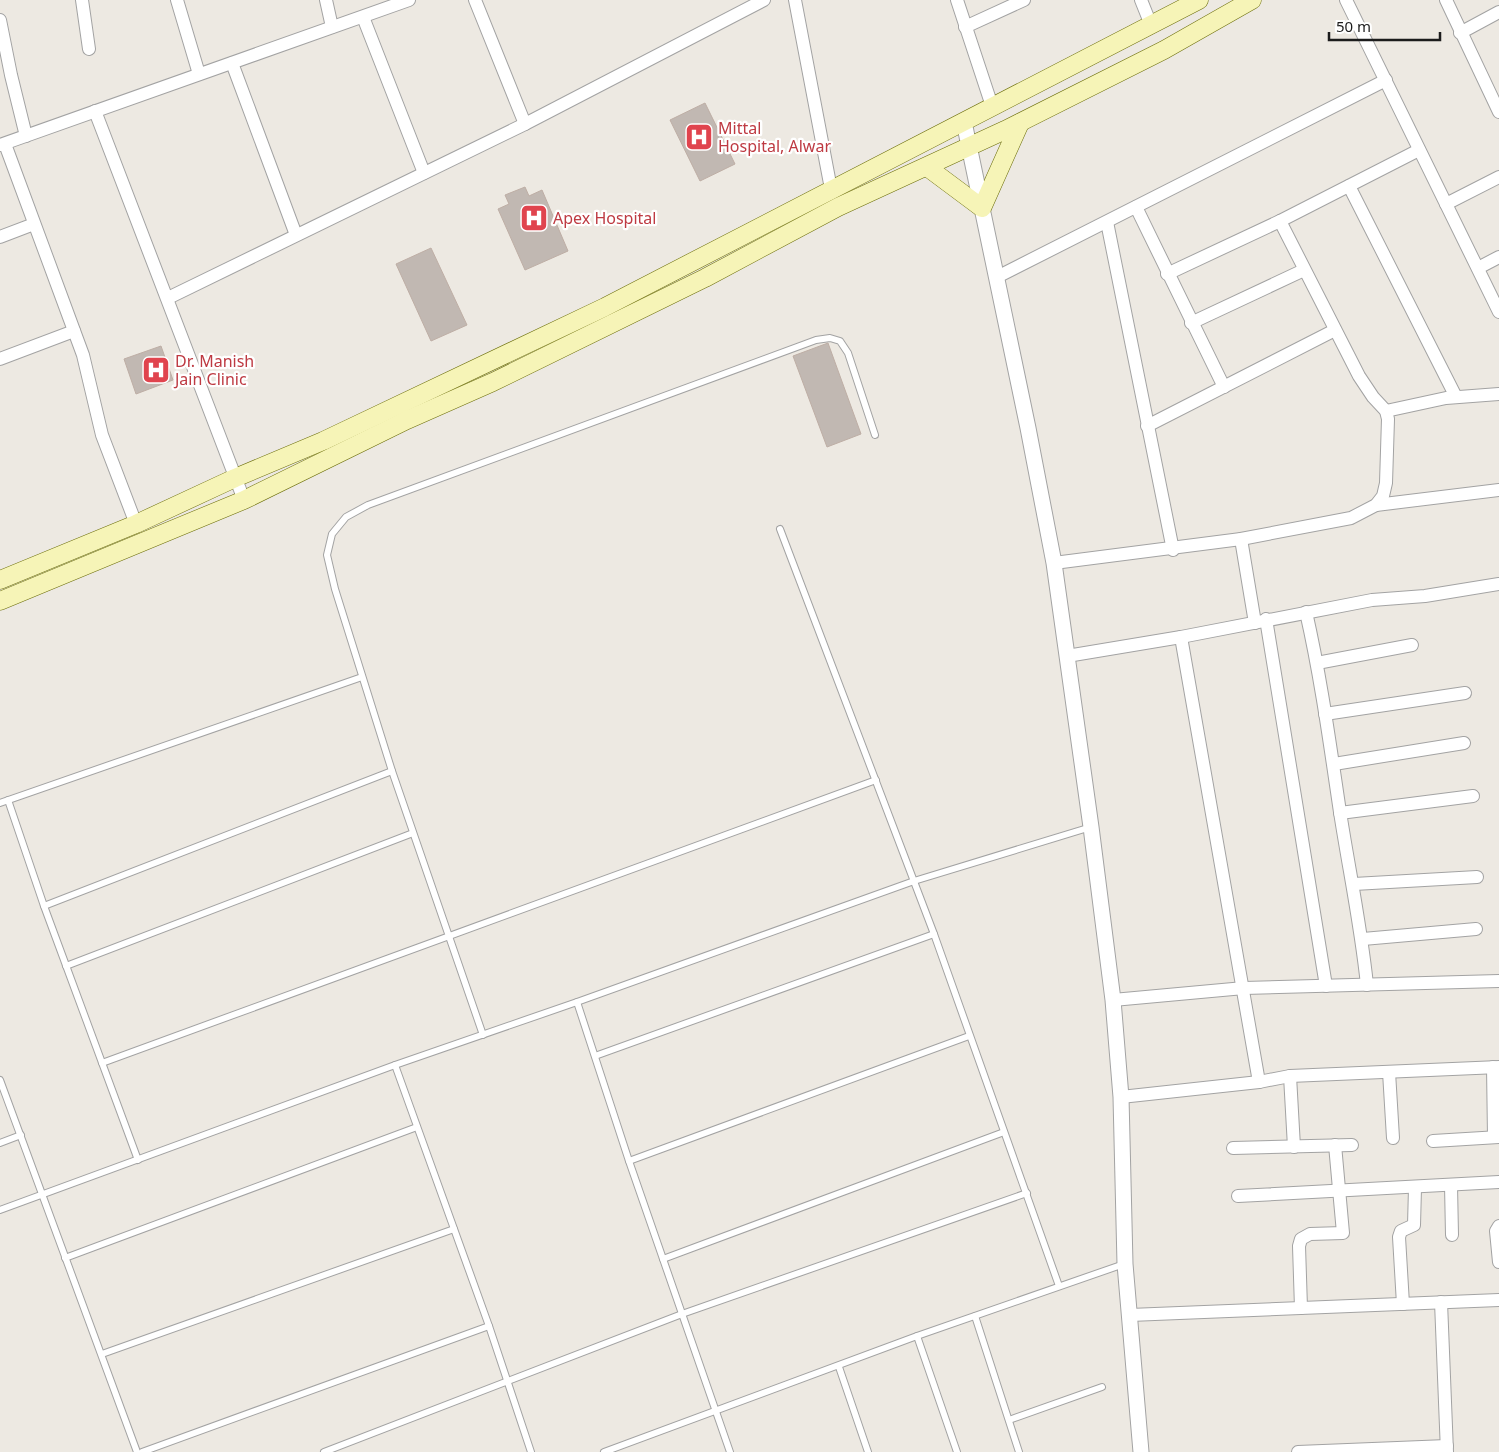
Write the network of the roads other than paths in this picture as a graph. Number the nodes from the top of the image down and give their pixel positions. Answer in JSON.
{"nodes":[{"id":1,"x":82,"y":0,"type":"edge"},
{"id":2,"x":177,"y":0,"type":"edge"},
{"id":3,"x":326,"y":0,"type":"edge"},
{"id":4,"x":409,"y":0,"type":"edge"},
{"id":5,"x":475,"y":0,"type":"edge"},
{"id":6,"x":764,"y":0,"type":"edge"},
{"id":7,"x":795,"y":0,"type":"edge"},
{"id":8,"x":957,"y":0,"type":"edge"},
{"id":9,"x":1141,"y":0,"type":"edge"},
{"id":10,"x":1199,"y":0,"type":"edge"},
{"id":11,"x":1252,"y":0,"type":"edge"},
{"id":12,"x":1346,"y":0,"type":"edge"},
{"id":13,"x":1446,"y":0,"type":"edge"},
{"id":14,"x":1021,"y":1,"type":"edge"},
{"id":15,"x":1499,"y":12,"type":"edge"},
{"id":16,"x":363,"y":17,"type":"junction"},
{"id":17,"x":0,"y":20,"type":"edge"},
{"id":18,"x":1151,"y":25,"type":"junction"},
{"id":19,"x":332,"y":27,"type":"junction"},
{"id":20,"x":965,"y":27,"type":"junction"},
{"id":21,"x":1460,"y":33,"type":"junction"},
{"id":22,"x":89,"y":49,"type":"dead end"},
{"id":23,"x":232,"y":62,"type":"junction"},
{"id":24,"x":199,"y":74,"type":"junction"},
{"id":25,"x":1386,"y":80,"type":"junction"},
{"id":26,"x":992,"y":106,"type":"junction"},
{"id":27,"x":95,"y":111,"type":"junction"},
{"id":28,"x":1499,"y":112,"type":"edge"},
{"id":29,"x":964,"y":122,"type":"junction"},
{"id":30,"x":1020,"y":123,"type":"junction"},
{"id":31,"x":525,"y":124,"type":"junction"},
{"id":32,"x":26,"y":136,"type":"junction"},
{"id":33,"x":2,"y":145,"type":"edge"},
{"id":34,"x":969,"y":147,"type":"junction"},
{"id":35,"x":1419,"y":150,"type":"junction"},
{"id":36,"x":927,"y":167,"type":"junction"},
{"id":37,"x":424,"y":173,"type":"junction"},
{"id":38,"x":1499,"y":177,"type":"edge"},
{"id":39,"x":1349,"y":186,"type":"junction"},
{"id":40,"x":831,"y":189,"type":"junction"},
{"id":41,"x":1446,"y":204,"type":"junction"},
{"id":42,"x":1136,"y":207,"type":"junction"},
{"id":43,"x":982,"y":208,"type":"junction"},
{"id":44,"x":1280,"y":221,"type":"junction"},
{"id":45,"x":1107,"y":222,"type":"junction"},
{"id":46,"x":34,"y":224,"type":"junction"},
{"id":47,"x":296,"y":235,"type":"junction"},
{"id":48,"x":0,"y":236,"type":"edge"},
{"id":49,"x":1499,"y":257,"type":"edge"},
{"id":50,"x":1478,"y":268,"type":"junction"},
{"id":51,"x":1304,"y":270,"type":"junction"},
{"id":52,"x":1167,"y":274,"type":"junction"},
{"id":53,"x":997,"y":277,"type":"junction"},
{"id":54,"x":168,"y":298,"type":"junction"},
{"id":55,"x":1499,"y":312,"type":"edge"},
{"id":56,"x":1191,"y":323,"type":"junction"},
{"id":57,"x":1335,"y":330,"type":"junction"},
{"id":58,"x":74,"y":331,"type":"junction"},
{"id":59,"x":0,"y":359,"type":"edge"},
{"id":60,"x":1224,"y":387,"type":"junction"},
{"id":61,"x":1499,"y":394,"type":"edge"},
{"id":62,"x":1456,"y":397,"type":"junction"},
{"id":63,"x":1386,"y":411,"type":"junction"},
{"id":64,"x":1147,"y":426,"type":"junction"},
{"id":65,"x":876,"y":435,"type":"dead end"},
{"id":66,"x":235,"y":478,"type":"junction"},
{"id":67,"x":1499,"y":490,"type":"edge"},
{"id":68,"x":244,"y":500,"type":"junction"},
{"id":69,"x":1376,"y":505,"type":"junction"},
{"id":70,"x":136,"y":524,"type":"junction"},
{"id":71,"x":780,"y":528,"type":"dead end"},
{"id":72,"x":1241,"y":539,"type":"junction"},
{"id":73,"x":1173,"y":550,"type":"junction"},
{"id":74,"x":1054,"y":564,"type":"junction"},
{"id":75,"x":0,"y":580,"type":"edge"},
{"id":76,"x":1499,"y":584,"type":"edge"},
{"id":77,"x":0,"y":601,"type":"edge"},
{"id":78,"x":1306,"y":612,"type":"junction"},
{"id":79,"x":1261,"y":621,"type":"junction"},
{"id":80,"x":1181,"y":637,"type":"junction"},
{"id":81,"x":1412,"y":645,"type":"dead end"},
{"id":82,"x":1067,"y":656,"type":"junction"},
{"id":83,"x":1318,"y":663,"type":"junction"},
{"id":84,"x":362,"y":677,"type":"junction"},
{"id":85,"x":1465,"y":693,"type":"dead end"},
{"id":86,"x":1325,"y":714,"type":"junction"},
{"id":87,"x":1464,"y":743,"type":"dead end"},
{"id":88,"x":1334,"y":764,"type":"junction"},
{"id":89,"x":392,"y":770,"type":"junction"},
{"id":90,"x":876,"y":780,"type":"junction"},
{"id":91,"x":1473,"y":796,"type":"dead end"},
{"id":92,"x":8,"y":800,"type":"junction"},
{"id":93,"x":0,"y":803,"type":"edge"},
{"id":94,"x":1340,"y":813,"type":"junction"},
{"id":95,"x":1091,"y":828,"type":"junction"},
{"id":96,"x":413,"y":833,"type":"junction"},
{"id":97,"x":1477,"y":877,"type":"dead end"},
{"id":98,"x":914,"y":880,"type":"junction"},
{"id":99,"x":1354,"y":884,"type":"junction"},
{"id":100,"x":44,"y":906,"type":"junction"},
{"id":101,"x":1476,"y":929,"type":"dead end"},
{"id":102,"x":934,"y":934,"type":"junction"},
{"id":103,"x":447,"y":935,"type":"junction"},
{"id":104,"x":1363,"y":939,"type":"junction"},
{"id":105,"x":66,"y":966,"type":"junction"},
{"id":106,"x":1499,"y":981,"type":"edge"},
{"id":107,"x":1368,"y":985,"type":"junction"},
{"id":108,"x":1326,"y":986,"type":"junction"},
{"id":109,"x":1244,"y":988,"type":"junction"},
{"id":110,"x":1113,"y":1000,"type":"junction"},
{"id":111,"x":577,"y":1002,"type":"junction"},
{"id":112,"x":483,"y":1035,"type":"junction"},
{"id":113,"x":969,"y":1036,"type":"junction"},
{"id":114,"x":595,"y":1056,"type":"junction"},
{"id":115,"x":102,"y":1063,"type":"junction"},
{"id":116,"x":394,"y":1065,"type":"junction"},
{"id":117,"x":1496,"y":1067,"type":"edge"},
{"id":118,"x":1390,"y":1072,"type":"junction"},
{"id":119,"x":1290,"y":1076,"type":"junction"},
{"id":120,"x":0,"y":1080,"type":"edge"},
{"id":121,"x":1259,"y":1082,"type":"junction"},
{"id":122,"x":1121,"y":1098,"type":"junction"},
{"id":123,"x":417,"y":1126,"type":"junction"},
{"id":124,"x":1004,"y":1132,"type":"junction"},
{"id":125,"x":20,"y":1135,"type":"junction"},
{"id":126,"x":1497,"y":1137,"type":"edge"},
{"id":127,"x":1393,"y":1138,"type":"dead end"},
{"id":128,"x":1433,"y":1141,"type":"dead end"},
{"id":129,"x":0,"y":1143,"type":"edge"},
{"id":130,"x":1335,"y":1145,"type":"junction"},
{"id":131,"x":1352,"y":1145,"type":"dead end"},
{"id":132,"x":1294,"y":1146,"type":"junction"},
{"id":133,"x":1233,"y":1148,"type":"dead end"},
{"id":134,"x":138,"y":1160,"type":"junction"},
{"id":135,"x":629,"y":1161,"type":"junction"},
{"id":136,"x":1499,"y":1182,"type":"edge"},
{"id":137,"x":1451,"y":1185,"type":"junction"},
{"id":138,"x":1416,"y":1188,"type":"junction"},
{"id":139,"x":1340,"y":1192,"type":"junction"},
{"id":140,"x":1027,"y":1193,"type":"junction"},
{"id":141,"x":42,"y":1195,"type":"junction"},
{"id":142,"x":1238,"y":1196,"type":"dead end"},
{"id":143,"x":0,"y":1210,"type":"edge"},
{"id":144,"x":1499,"y":1226,"type":"edge"},
{"id":145,"x":454,"y":1229,"type":"junction"},
{"id":146,"x":1452,"y":1235,"type":"dead end"},
{"id":147,"x":66,"y":1258,"type":"junction"},
{"id":148,"x":663,"y":1259,"type":"junction"},
{"id":149,"x":1499,"y":1262,"type":"edge"},
{"id":150,"x":1125,"y":1264,"type":"junction"},
{"id":151,"x":1059,"y":1286,"type":"junction"},
{"id":152,"x":1499,"y":1300,"type":"edge"},
{"id":153,"x":1442,"y":1302,"type":"junction"},
{"id":154,"x":1403,"y":1304,"type":"junction"},
{"id":155,"x":1301,"y":1308,"type":"junction"},
{"id":156,"x":682,"y":1314,"type":"junction"},
{"id":157,"x":1130,"y":1315,"type":"junction"},
{"id":158,"x":975,"y":1316,"type":"junction"},
{"id":159,"x":489,"y":1326,"type":"junction"},
{"id":160,"x":917,"y":1336,"type":"junction"},
{"id":161,"x":102,"y":1354,"type":"junction"},
{"id":162,"x":840,"y":1367,"type":"junction"},
{"id":163,"x":508,"y":1382,"type":"junction"},
{"id":164,"x":1102,"y":1387,"type":"dead end"},
{"id":165,"x":717,"y":1411,"type":"junction"},
{"id":166,"x":1009,"y":1420,"type":"junction"},
{"id":167,"x":1447,"y":1449,"type":"edge"},
{"id":168,"x":137,"y":1452,"type":"edge"},
{"id":169,"x":142,"y":1452,"type":"edge"},
{"id":170,"x":324,"y":1452,"type":"edge"},
{"id":171,"x":531,"y":1452,"type":"edge"},
{"id":172,"x":604,"y":1452,"type":"edge"},
{"id":173,"x":730,"y":1452,"type":"edge"},
{"id":174,"x":868,"y":1452,"type":"edge"},
{"id":175,"x":957,"y":1452,"type":"edge"},
{"id":176,"x":1019,"y":1452,"type":"edge"},
{"id":177,"x":1141,"y":1452,"type":"edge"},
{"id":178,"x":1298,"y":1452,"type":"edge"},
{"id":179,"x":1306,"y":1452,"type":"edge"}],
"edges":[{"from":1,"to":22,"type":"street"},
{"from":2,"to":24,"type":"street"},
{"from":3,"to":19,"type":"street"},
{"from":4,"to":16,"type":"street"},
{"from":5,"to":31,"type":"street"},
{"from":6,"to":31,"type":"street"},
{"from":7,"to":40,"type":"street"},
{"from":8,"to":20,"type":"street"},
{"from":9,"to":18,"type":"street"},
{"from":10,"to":18,"type":"main road"},
{"from":11,"to":30,"type":"main road"},
{"from":12,"to":25,"type":"street"},
{"from":13,"to":21,"type":"street"},
{"from":14,"to":20,"type":"street"},
{"from":15,"to":21,"type":"street"},
{"from":16,"to":19,"type":"street"},
{"from":16,"to":37,"type":"street"},
{"from":17,"to":32,"type":"street"},
{"from":18,"to":26,"type":"main road"},
{"from":19,"to":23,"type":"street"},
{"from":20,"to":26,"type":"street"},
{"from":21,"to":28,"type":"street"},
{"from":23,"to":24,"type":"street"},
{"from":23,"to":47,"type":"street"},
{"from":24,"to":27,"type":"street"},
{"from":25,"to":35,"type":"street"},
{"from":25,"to":42,"type":"street"},
{"from":26,"to":29,"type":"main road"},
{"from":27,"to":32,"type":"street"},
{"from":27,"to":54,"type":"street"},
{"from":29,"to":34,"type":"street"},
{"from":29,"to":40,"type":"main road"},
{"from":30,"to":34,"type":"main road"},
{"from":30,"to":43,"type":"main road"},
{"from":31,"to":37,"type":"street"},
{"from":32,"to":33,"type":"street"},
{"from":33,"to":46,"type":"street"},
{"from":34,"to":36,"type":"main road"},
{"from":34,"to":43,"type":"street"},
{"from":35,"to":39,"type":"street"},
{"from":35,"to":41,"type":"street"},
{"from":36,"to":43,"type":"main road"},
{"from":36,"to":68,"type":"main road"},
{"from":37,"to":47,"type":"street"},
{"from":38,"to":41,"type":"street"},
{"from":39,"to":44,"type":"street"},
{"from":39,"to":62,"type":"street"},
{"from":40,"to":66,"type":"main road"},
{"from":41,"to":50,"type":"street"},
{"from":42,"to":45,"type":"street"},
{"from":42,"to":52,"type":"street"},
{"from":43,"to":53,"type":"street"},
{"from":44,"to":51,"type":"street"},
{"from":44,"to":52,"type":"street"},
{"from":45,"to":53,"type":"street"},
{"from":45,"to":64,"type":"street"},
{"from":46,"to":48,"type":"street"},
{"from":46,"to":58,"type":"street"},
{"from":47,"to":54,"type":"street"},
{"from":49,"to":50,"type":"street"},
{"from":50,"to":55,"type":"street"},
{"from":51,"to":56,"type":"street"},
{"from":51,"to":57,"type":"street"},
{"from":52,"to":56,"type":"street"},
{"from":53,"to":74,"type":"street"},
{"from":54,"to":66,"type":"street"},
{"from":56,"to":60,"type":"street"},
{"from":57,"to":60,"type":"street"},
{"from":57,"to":63,"type":"street"},
{"from":58,"to":59,"type":"street"},
{"from":58,"to":70,"type":"street"},
{"from":60,"to":64,"type":"street"},
{"from":61,"to":62,"type":"street"},
{"from":62,"to":63,"type":"street"},
{"from":63,"to":69,"type":"street"},
{"from":64,"to":73,"type":"street"},
{"from":65,"to":84,"type":"lane"},
{"from":66,"to":68,"type":"street"},
{"from":66,"to":70,"type":"main road"},
{"from":67,"to":69,"type":"street"},
{"from":68,"to":77,"type":"main road"},
{"from":69,"to":72,"type":"street"},
{"from":70,"to":75,"type":"main road"},
{"from":71,"to":90,"type":"lane"},
{"from":72,"to":73,"type":"street"},
{"from":72,"to":79,"type":"street"},
{"from":73,"to":74,"type":"street"},
{"from":74,"to":82,"type":"street"},
{"from":76,"to":78,"type":"street"},
{"from":78,"to":79,"type":"street"},
{"from":78,"to":83,"type":"street"},
{"from":79,"to":80,"type":"street"},
{"from":79,"to":108,"type":"street"},
{"from":80,"to":82,"type":"street"},
{"from":80,"to":109,"type":"street"},
{"from":81,"to":83,"type":"street"},
{"from":82,"to":95,"type":"street"},
{"from":83,"to":86,"type":"street"},
{"from":84,"to":89,"type":"lane"},
{"from":84,"to":92,"type":"lane"},
{"from":85,"to":86,"type":"street"},
{"from":86,"to":88,"type":"street"},
{"from":87,"to":88,"type":"street"},
{"from":88,"to":94,"type":"street"},
{"from":89,"to":96,"type":"lane"},
{"from":89,"to":100,"type":"lane"},
{"from":90,"to":98,"type":"lane"},
{"from":90,"to":103,"type":"lane"},
{"from":91,"to":94,"type":"street"},
{"from":92,"to":93,"type":"lane"},
{"from":92,"to":100,"type":"lane"},
{"from":94,"to":99,"type":"street"},
{"from":95,"to":98,"type":"lane"},
{"from":95,"to":110,"type":"street"},
{"from":96,"to":103,"type":"lane"},
{"from":96,"to":105,"type":"lane"},
{"from":97,"to":99,"type":"street"},
{"from":98,"to":102,"type":"lane"},
{"from":98,"to":111,"type":"lane"},
{"from":99,"to":104,"type":"street"},
{"from":100,"to":105,"type":"lane"},
{"from":101,"to":104,"type":"street"},
{"from":102,"to":113,"type":"lane"},
{"from":102,"to":114,"type":"lane"},
{"from":103,"to":112,"type":"lane"},
{"from":103,"to":115,"type":"lane"},
{"from":104,"to":107,"type":"street"},
{"from":105,"to":115,"type":"lane"},
{"from":106,"to":107,"type":"street"},
{"from":107,"to":108,"type":"street"},
{"from":108,"to":109,"type":"street"},
{"from":109,"to":110,"type":"street"},
{"from":109,"to":121,"type":"street"},
{"from":110,"to":122,"type":"street"},
{"from":111,"to":112,"type":"lane"},
{"from":111,"to":114,"type":"lane"},
{"from":112,"to":116,"type":"lane"},
{"from":113,"to":124,"type":"lane"},
{"from":113,"to":135,"type":"lane"},
{"from":114,"to":135,"type":"lane"},
{"from":115,"to":134,"type":"lane"},
{"from":116,"to":123,"type":"lane"},
{"from":116,"to":134,"type":"lane"},
{"from":117,"to":118,"type":"street"},
{"from":117,"to":126,"type":"street"},
{"from":118,"to":119,"type":"street"},
{"from":118,"to":127,"type":"street"},
{"from":119,"to":121,"type":"street"},
{"from":119,"to":132,"type":"street"},
{"from":120,"to":125,"type":"lane"},
{"from":121,"to":122,"type":"street"},
{"from":122,"to":150,"type":"street"},
{"from":123,"to":145,"type":"lane"},
{"from":123,"to":147,"type":"lane"},
{"from":124,"to":140,"type":"lane"},
{"from":124,"to":148,"type":"lane"},
{"from":125,"to":129,"type":"lane"},
{"from":125,"to":141,"type":"lane"},
{"from":126,"to":128,"type":"street"},
{"from":130,"to":131,"type":"street"},
{"from":130,"to":132,"type":"street"},
{"from":130,"to":139,"type":"street"},
{"from":132,"to":133,"type":"street"},
{"from":134,"to":141,"type":"lane"},
{"from":135,"to":148,"type":"lane"},
{"from":136,"to":137,"type":"street"},
{"from":137,"to":138,"type":"street"},
{"from":137,"to":146,"type":"street"},
{"from":138,"to":139,"type":"street"},
{"from":138,"to":154,"type":"street"},
{"from":139,"to":142,"type":"street"},
{"from":139,"to":155,"type":"street"},
{"from":140,"to":151,"type":"lane"},
{"from":140,"to":156,"type":"lane"},
{"from":141,"to":143,"type":"lane"},
{"from":141,"to":147,"type":"lane"},
{"from":144,"to":149,"type":"street"},
{"from":145,"to":159,"type":"lane"},
{"from":145,"to":161,"type":"lane"},
{"from":147,"to":161,"type":"lane"},
{"from":148,"to":156,"type":"lane"},
{"from":150,"to":151,"type":"lane"},
{"from":150,"to":157,"type":"street"},
{"from":151,"to":158,"type":"lane"},
{"from":152,"to":153,"type":"street"},
{"from":153,"to":154,"type":"street"},
{"from":153,"to":167,"type":"street"},
{"from":154,"to":155,"type":"street"},
{"from":155,"to":157,"type":"street"},
{"from":156,"to":163,"type":"lane"},
{"from":156,"to":165,"type":"lane"},
{"from":157,"to":177,"type":"street"},
{"from":158,"to":160,"type":"lane"},
{"from":158,"to":166,"type":"lane"},
{"from":159,"to":163,"type":"lane"},
{"from":159,"to":169,"type":"lane"},
{"from":160,"to":162,"type":"lane"},
{"from":160,"to":175,"type":"lane"},
{"from":161,"to":168,"type":"lane"},
{"from":162,"to":165,"type":"lane"},
{"from":162,"to":174,"type":"lane"},
{"from":163,"to":170,"type":"lane"},
{"from":163,"to":171,"type":"lane"},
{"from":164,"to":166,"type":"lane"},
{"from":165,"to":172,"type":"lane"},
{"from":165,"to":173,"type":"lane"},
{"from":166,"to":176,"type":"lane"},
{"from":167,"to":179,"type":"street"},
{"from":178,"to":179,"type":"street"}]}
